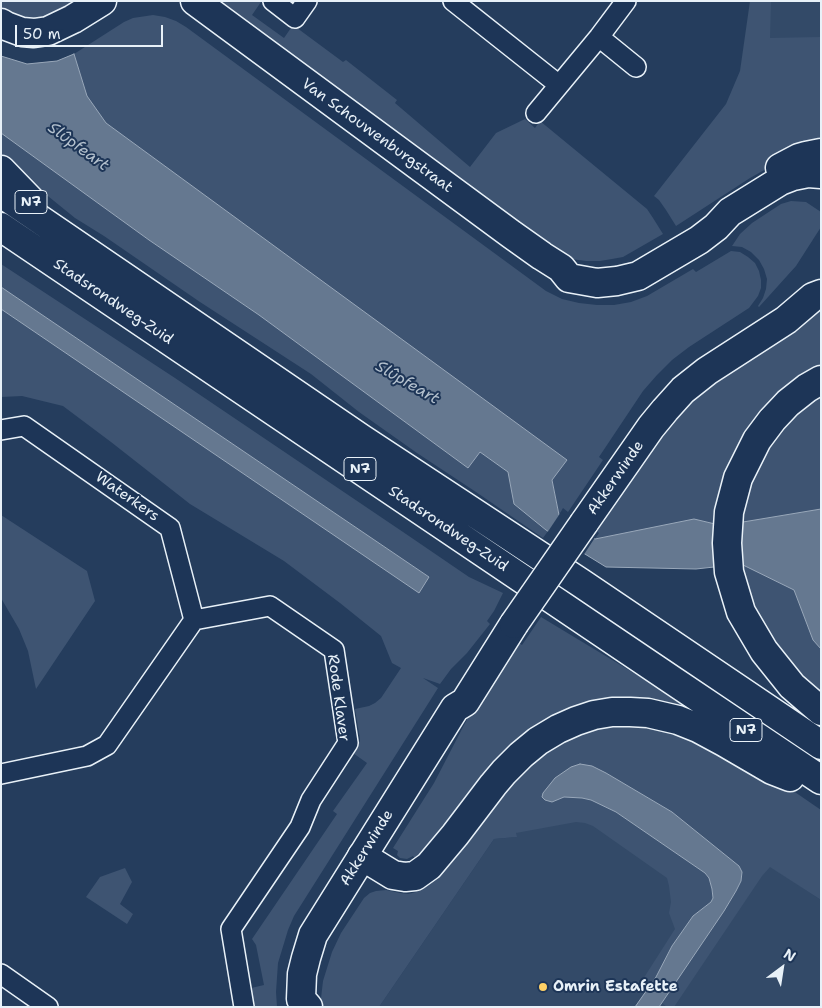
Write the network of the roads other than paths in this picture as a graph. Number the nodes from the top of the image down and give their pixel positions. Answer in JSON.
{"nodes":[{"id":1,"x":102,"y":1,"type":"edge"},
{"id":2,"x":195,"y":1,"type":"edge"},
{"id":3,"x":272,"y":1,"type":"edge"},
{"id":4,"x":307,"y":1,"type":"edge"},
{"id":5,"x":626,"y":1,"type":"edge"},
{"id":6,"x":457,"y":4,"type":"edge"},
{"id":7,"x":1,"y":23,"type":"edge"},
{"id":8,"x":599,"y":37,"type":"junction"},
{"id":9,"x":636,"y":67,"type":"dead end"},
{"id":10,"x":559,"y":85,"type":"junction"},
{"id":11,"x":536,"y":113,"type":"dead end"},
{"id":12,"x":821,"y":153,"type":"edge"},
{"id":13,"x":1,"y":170,"type":"edge"},
{"id":14,"x":821,"y":174,"type":"edge"},
{"id":15,"x":1,"y":193,"type":"edge"},
{"id":16,"x":1,"y":227,"type":"edge"},
{"id":17,"x":61,"y":233,"type":"junction"},
{"id":18,"x":1,"y":236,"type":"edge"},
{"id":19,"x":48,"y":258,"type":"junction"},
{"id":20,"x":561,"y":268,"type":"junction"},
{"id":21,"x":818,"y":290,"type":"edge"},
{"id":22,"x":821,"y":380,"type":"edge"},
{"id":23,"x":1,"y":430,"type":"edge"},
{"id":24,"x":194,"y":620,"type":"junction"},
{"id":25,"x":821,"y":711,"type":"edge"},
{"id":26,"x":821,"y":745,"type":"edge"},
{"id":27,"x":1,"y":774,"type":"edge"},
{"id":28,"x":821,"y":780,"type":"edge"},
{"id":29,"x":821,"y":791,"type":"edge"},
{"id":30,"x":370,"y":861,"type":"junction"},
{"id":31,"x":1,"y":974,"type":"edge"},
{"id":32,"x":48,"y":1007,"type":"edge"},
{"id":33,"x":244,"y":1007,"type":"edge"},
{"id":34,"x":309,"y":1007,"type":"edge"}],
"edges":[{"from":1,"to":7,"type":"main road"},
{"from":2,"to":20,"type":"main road","name":"Van Schouwenburgstraat"},
{"from":3,"to":4,"type":"street"},
{"from":5,"to":8,"type":"street"},
{"from":6,"to":10,"type":"street"},
{"from":8,"to":9,"type":"street"},
{"from":8,"to":10,"type":"street"},
{"from":10,"to":11,"type":"street"},
{"from":12,"to":20,"type":"main road"},
{"from":13,"to":17,"type":"main road","number":"N7"},
{"from":14,"to":20,"type":"main road","name":"Van Schouwenburgstraat"},
{"from":15,"to":17,"type":"main road","name":"Stadsrondweg-Zuid","number":"N7"},
{"from":16,"to":19,"type":"main road","name":"Stadsrondweg-Zuid","number":"N7"},
{"from":17,"to":26,"type":"main road","name":"Stadsrondweg-Zuid","number":"N7"},
{"from":18,"to":19,"type":"main road","number":"N7"},
{"from":19,"to":28,"type":"main road","name":"Stadsrondweg-Zuid","number":"N7"},
{"from":21,"to":30,"type":"main road","name":"Akkerwinde","bridge":true},
{"from":22,"to":25,"type":"main road"},
{"from":23,"to":24,"type":"street","name":"Waterkers"},
{"from":24,"to":27,"type":"street"},
{"from":24,"to":33,"type":"street","name":"Rode Klaver"},
{"from":29,"to":30,"type":"main road","number":"N7"},
{"from":30,"to":34,"type":"main road","name":"Akkerwinde"},
{"from":31,"to":32,"type":"street"}]}
